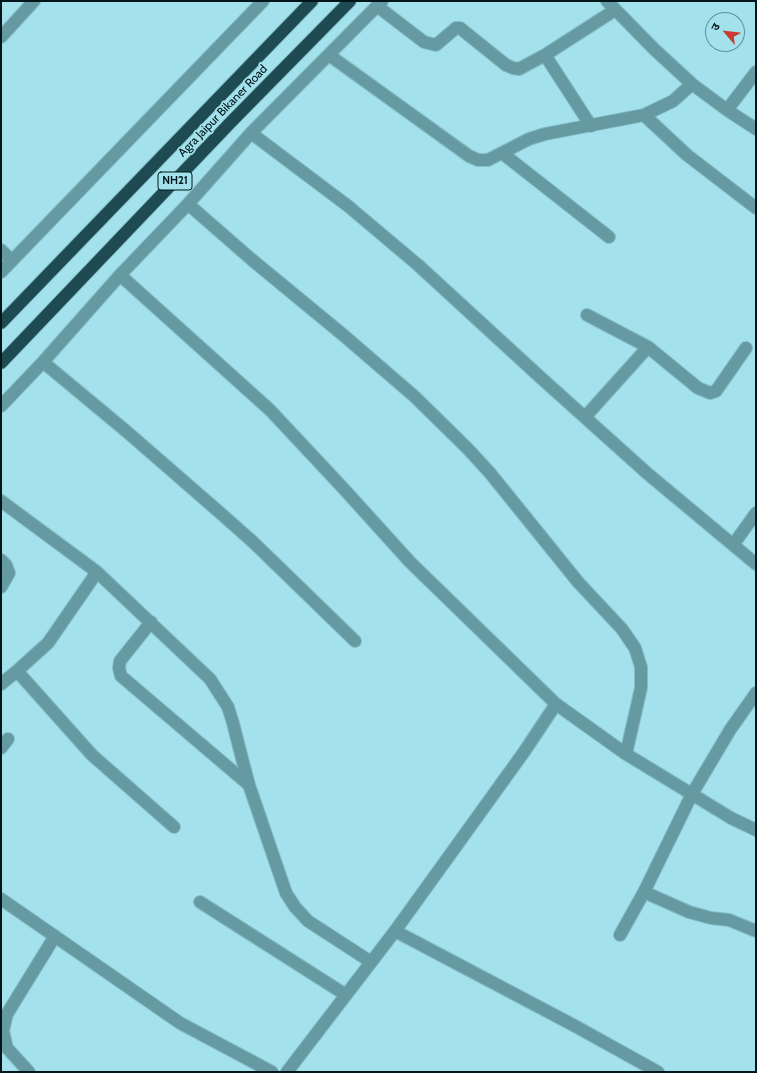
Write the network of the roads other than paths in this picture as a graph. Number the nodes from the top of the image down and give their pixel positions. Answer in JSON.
{"nodes":[{"id":1,"x":34,"y":1,"type":"edge"},
{"id":2,"x":263,"y":1,"type":"edge"},
{"id":3,"x":312,"y":1,"type":"edge"},
{"id":4,"x":350,"y":1,"type":"edge"},
{"id":5,"x":379,"y":4,"type":"edge"},
{"id":6,"x":611,"y":6,"type":"edge"},
{"id":7,"x":1,"y":38,"type":"edge"},
{"id":8,"x":329,"y":54,"type":"junction"},
{"id":9,"x":545,"y":55,"type":"junction"},
{"id":10,"x":756,"y":72,"type":"edge"},
{"id":11,"x":692,"y":84,"type":"junction"},
{"id":12,"x":727,"y":110,"type":"junction"},
{"id":13,"x":644,"y":115,"type":"junction"},
{"id":14,"x":592,"y":126,"type":"junction"},
{"id":15,"x":756,"y":129,"type":"edge"},
{"id":16,"x":251,"y":134,"type":"junction"},
{"id":17,"x":502,"y":153,"type":"junction"},
{"id":18,"x":188,"y":204,"type":"junction"},
{"id":19,"x":756,"y":208,"type":"edge"},
{"id":20,"x":609,"y":237,"type":"dead end"},
{"id":21,"x":1,"y":250,"type":"edge"},
{"id":22,"x":12,"y":261,"type":"junction"},
{"id":23,"x":1,"y":272,"type":"edge"},
{"id":24,"x":120,"y":275,"type":"junction"},
{"id":25,"x":588,"y":315,"type":"dead end"},
{"id":26,"x":1,"y":323,"type":"edge"},
{"id":27,"x":648,"y":347,"type":"junction"},
{"id":28,"x":746,"y":348,"type":"dead end"},
{"id":29,"x":43,"y":362,"type":"junction"},
{"id":30,"x":1,"y":363,"type":"edge"},
{"id":31,"x":1,"y":406,"type":"edge"},
{"id":32,"x":585,"y":417,"type":"junction"},
{"id":33,"x":1,"y":501,"type":"edge"},
{"id":34,"x":756,"y":513,"type":"edge"},
{"id":35,"x":733,"y":545,"type":"junction"},
{"id":36,"x":1,"y":560,"type":"edge"},
{"id":37,"x":756,"y":564,"type":"edge"},
{"id":38,"x":97,"y":572,"type":"junction"},
{"id":39,"x":1,"y":587,"type":"edge"},
{"id":40,"x":150,"y":622,"type":"junction"},
{"id":41,"x":355,"y":641,"type":"dead end"},
{"id":42,"x":17,"y":671,"type":"junction"},
{"id":43,"x":1,"y":684,"type":"edge"},
{"id":44,"x":756,"y":693,"type":"edge"},
{"id":45,"x":556,"y":704,"type":"junction"},
{"id":46,"x":626,"y":754,"type":"junction"},
{"id":47,"x":249,"y":785,"type":"junction"},
{"id":48,"x":692,"y":794,"type":"junction"},
{"id":49,"x":174,"y":827,"type":"dead end"},
{"id":50,"x":756,"y":830,"type":"edge"},
{"id":51,"x":644,"y":892,"type":"junction"},
{"id":52,"x":1,"y":899,"type":"edge"},
{"id":53,"x":200,"y":902,"type":"dead end"},
{"id":54,"x":395,"y":931,"type":"junction"},
{"id":55,"x":756,"y":931,"type":"edge"},
{"id":56,"x":620,"y":935,"type":"dead end"},
{"id":57,"x":55,"y":936,"type":"junction"},
{"id":58,"x":371,"y":962,"type":"junction"},
{"id":59,"x":346,"y":996,"type":"junction"},
{"id":60,"x":29,"y":1072,"type":"edge"},
{"id":61,"x":272,"y":1072,"type":"edge"},
{"id":62,"x":288,"y":1072,"type":"edge"},
{"id":63,"x":658,"y":1072,"type":"edge"}],
"edges":[{"from":1,"to":7,"type":"street"},
{"from":2,"to":22,"type":"street"},
{"from":3,"to":26,"type":"highway","name":"Agra Jaipur Bikaner Road","number":"NH21"},
{"from":4,"to":30,"type":"highway","name":"Agra Jaipur Bikaner Road","number":"NH21"},
{"from":5,"to":8,"type":"street"},
{"from":5,"to":9,"type":"street"},
{"from":6,"to":9,"type":"street"},
{"from":6,"to":11,"type":"street"},
{"from":8,"to":16,"type":"street"},
{"from":8,"to":17,"type":"street"},
{"from":9,"to":14,"type":"street"},
{"from":10,"to":12,"type":"street"},
{"from":11,"to":12,"type":"street"},
{"from":11,"to":13,"type":"street"},
{"from":12,"to":15,"type":"street"},
{"from":13,"to":14,"type":"street"},
{"from":13,"to":19,"type":"street"},
{"from":14,"to":17,"type":"street"},
{"from":16,"to":18,"type":"street"},
{"from":16,"to":32,"type":"street"},
{"from":17,"to":20,"type":"street"},
{"from":18,"to":24,"type":"street"},
{"from":18,"to":46,"type":"street"},
{"from":21,"to":22,"type":"street"},
{"from":22,"to":23,"type":"street"},
{"from":24,"to":29,"type":"street"},
{"from":24,"to":45,"type":"street"},
{"from":25,"to":27,"type":"street"},
{"from":27,"to":28,"type":"street"},
{"from":27,"to":32,"type":"street"},
{"from":29,"to":31,"type":"street"},
{"from":29,"to":41,"type":"street"},
{"from":32,"to":35,"type":"street"},
{"from":33,"to":38,"type":"street"},
{"from":34,"to":35,"type":"street"},
{"from":35,"to":37,"type":"street"},
{"from":36,"to":39,"type":"street"},
{"from":38,"to":40,"type":"street"},
{"from":38,"to":42,"type":"street"},
{"from":40,"to":47,"type":"street"},
{"from":40,"to":47,"type":"street"},
{"from":42,"to":43,"type":"street"},
{"from":42,"to":49,"type":"street"},
{"from":44,"to":48,"type":"street"},
{"from":45,"to":46,"type":"street"},
{"from":45,"to":54,"type":"street"},
{"from":46,"to":48,"type":"street"},
{"from":47,"to":58,"type":"street"},
{"from":48,"to":50,"type":"street"},
{"from":48,"to":51,"type":"street"},
{"from":51,"to":55,"type":"street"},
{"from":51,"to":56,"type":"street"},
{"from":52,"to":57,"type":"street"},
{"from":53,"to":59,"type":"street"},
{"from":54,"to":58,"type":"street"},
{"from":54,"to":63,"type":"street"},
{"from":57,"to":60,"type":"street"},
{"from":57,"to":61,"type":"street"},
{"from":58,"to":59,"type":"street"},
{"from":59,"to":62,"type":"street"}]}
